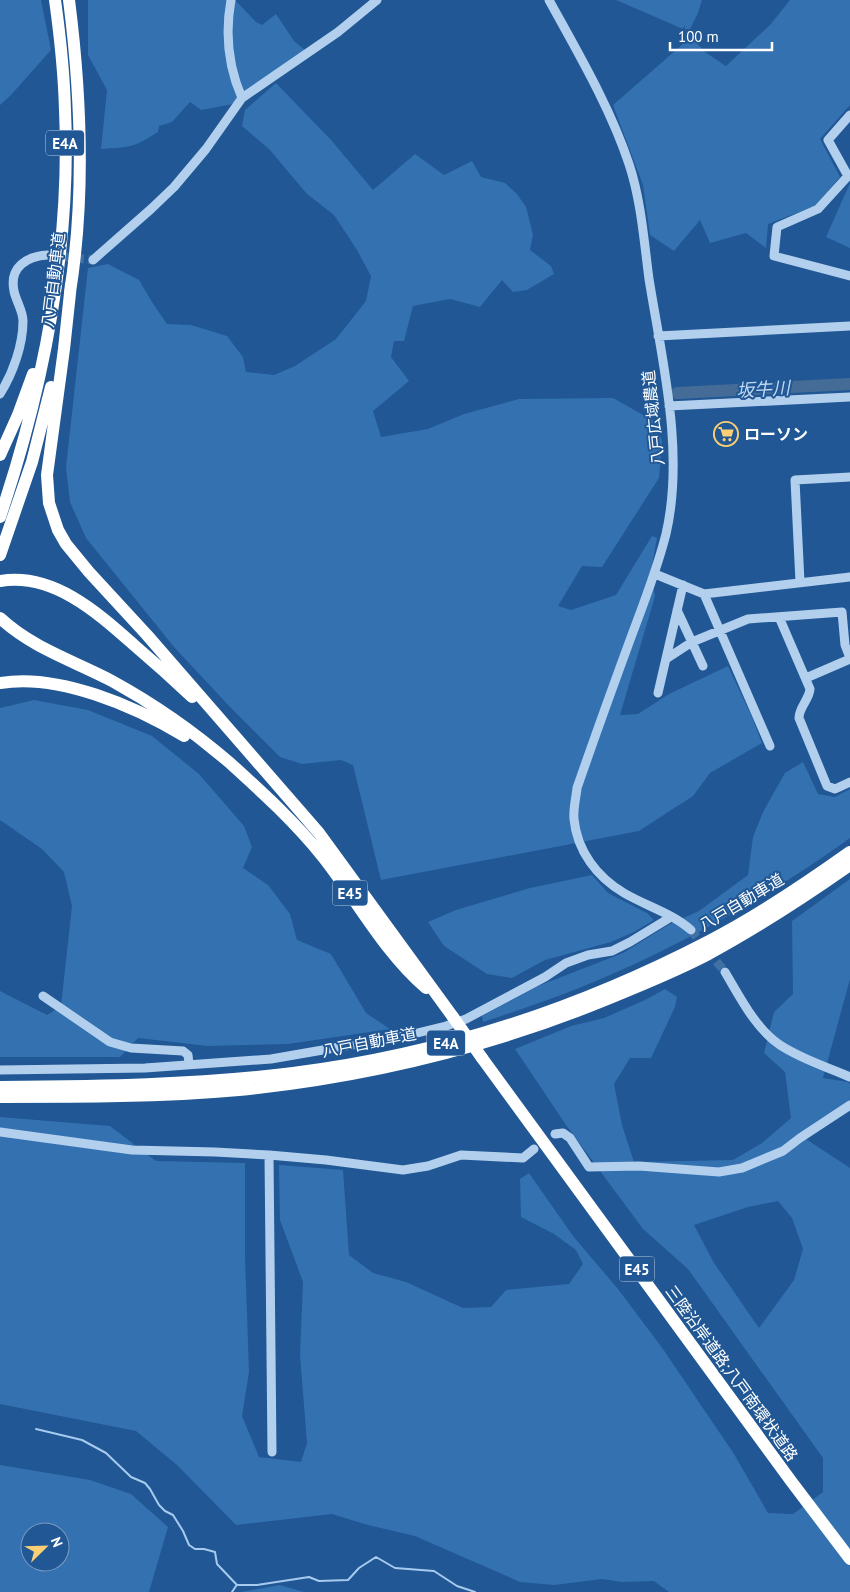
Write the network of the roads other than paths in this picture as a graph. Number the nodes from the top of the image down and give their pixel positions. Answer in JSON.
{"nodes":[{"id":1,"x":55,"y":0,"type":"edge"},
{"id":2,"x":69,"y":0,"type":"edge"},
{"id":3,"x":231,"y":0,"type":"edge"},
{"id":4,"x":377,"y":0,"type":"edge"},
{"id":5,"x":549,"y":0,"type":"edge"},
{"id":6,"x":242,"y":98,"type":"junction"},
{"id":7,"x":850,"y":115,"type":"edge"},
{"id":8,"x":48,"y":255,"type":"tunnel mouth"},
{"id":9,"x":93,"y":260,"type":"dead end"},
{"id":10,"x":850,"y":276,"type":"edge"},
{"id":11,"x":71,"y":284,"type":"junction"},
{"id":12,"x":55,"y":286,"type":"junction"},
{"id":13,"x":850,"y":326,"type":"edge"},
{"id":14,"x":658,"y":336,"type":"junction"},
{"id":15,"x":0,"y":394,"type":"edge"},
{"id":16,"x":850,"y":397,"type":"edge"},
{"id":17,"x":669,"y":406,"type":"junction"},
{"id":18,"x":0,"y":455,"type":"edge"},
{"id":19,"x":850,"y":477,"type":"edge"},
{"id":20,"x":0,"y":516,"type":"edge"},
{"id":21,"x":0,"y":555,"type":"edge"},
{"id":22,"x":655,"y":574,"type":"junction"},
{"id":23,"x":850,"y":577,"type":"edge"},
{"id":24,"x":0,"y":581,"type":"edge"},
{"id":25,"x":800,"y":582,"type":"junction"},
{"id":26,"x":683,"y":585,"type":"junction"},
{"id":27,"x":704,"y":594,"type":"junction"},
{"id":28,"x":677,"y":610,"type":"junction"},
{"id":29,"x":779,"y":617,"type":"junction"},
{"id":30,"x":0,"y":618,"type":"edge"},
{"id":31,"x":719,"y":630,"type":"junction"},
{"id":32,"x":692,"y":642,"type":"junction"},
{"id":33,"x":850,"y":658,"type":"edge"},
{"id":34,"x":666,"y":659,"type":"junction"},
{"id":35,"x":703,"y":666,"type":"dead end"},
{"id":36,"x":806,"y":678,"type":"junction"},
{"id":37,"x":0,"y":682,"type":"edge"},
{"id":38,"x":658,"y":693,"type":"dead end"},
{"id":39,"x":770,"y":746,"type":"dead end"},
{"id":40,"x":267,"y":773,"type":"junction"},
{"id":41,"x":248,"y":780,"type":"junction"},
{"id":42,"x":850,"y":782,"type":"edge"},
{"id":43,"x":850,"y":852,"type":"edge"},
{"id":44,"x":850,"y":865,"type":"edge"},
{"id":45,"x":671,"y":917,"type":"junction"},
{"id":46,"x":691,"y":930,"type":"tunnel mouth"},
{"id":47,"x":725,"y":972,"type":"tunnel mouth"},
{"id":48,"x":43,"y":996,"type":"dead end"},
{"id":49,"x":451,"y":1014,"type":"junction"},
{"id":50,"x":190,"y":1064,"type":"junction"},
{"id":51,"x":0,"y":1070,"type":"edge"},
{"id":52,"x":850,"y":1077,"type":"edge"},
{"id":53,"x":0,"y":1087,"type":"edge"},
{"id":54,"x":0,"y":1097,"type":"edge"},
{"id":55,"x":850,"y":1106,"type":"edge"},
{"id":56,"x":0,"y":1132,"type":"edge"},
{"id":57,"x":555,"y":1134,"type":"dead end"},
{"id":58,"x":534,"y":1150,"type":"dead end"},
{"id":59,"x":270,"y":1155,"type":"junction"},
{"id":60,"x":272,"y":1452,"type":"dead end"},
{"id":61,"x":850,"y":1559,"type":"edge"}],
"edges":[{"from":1,"to":12,"type":"highway","name":"八戸自動車道","number":"E4A"},
{"from":2,"to":11,"type":"highway","name":"八戸自動車道","number":"E4A"},
{"from":3,"to":6,"type":"street"},
{"from":4,"to":6,"type":"street"},
{"from":5,"to":14,"type":"street","name":"八戸広域農道"},
{"from":6,"to":9,"type":"street"},
{"from":7,"to":10,"type":"street"},
{"from":8,"to":15,"type":"street"},
{"from":11,"to":21,"type":"highway","name":"八戸自動車道","number":"E4A"},
{"from":11,"to":40,"type":"highway"},
{"from":12,"to":18,"type":"highway"},
{"from":12,"to":20,"type":"highway","name":"八戸自動車道","number":"E4A"},
{"from":13,"to":14,"type":"street"},
{"from":14,"to":17,"type":"street","name":"八戸広域農道"},
{"from":16,"to":17,"type":"street"},
{"from":17,"to":22,"type":"street","name":"八戸広域農道"},
{"from":19,"to":25,"type":"street"},
{"from":22,"to":26,"type":"street"},
{"from":22,"to":45,"type":"street","name":"八戸広域農道"},
{"from":23,"to":25,"type":"street"},
{"from":24,"to":40,"type":"highway"},
{"from":25,"to":27,"type":"street"},
{"from":26,"to":27,"type":"street"},
{"from":26,"to":28,"type":"street"},
{"from":27,"to":31,"type":"street"},
{"from":28,"to":32,"type":"street"},
{"from":28,"to":34,"type":"street"},
{"from":29,"to":31,"type":"street"},
{"from":29,"to":33,"type":"street"},
{"from":29,"to":36,"type":"street"},
{"from":30,"to":41,"type":"highway"},
{"from":31,"to":32,"type":"street"},
{"from":31,"to":39,"type":"street"},
{"from":32,"to":34,"type":"street"},
{"from":32,"to":35,"type":"street"},
{"from":33,"to":36,"type":"street"},
{"from":34,"to":38,"type":"street"},
{"from":36,"to":42,"type":"street"},
{"from":37,"to":41,"type":"highway"},
{"from":40,"to":49,"type":"highway","name":"三陸沿岸道路;八戸南環状道路","number":"E45"},
{"from":41,"to":49,"type":"highway","name":"三陸沿岸道路;八戸南環状道路","number":"E45"},
{"from":43,"to":53,"type":"highway","name":"八戸自動車道","number":"E4A"},
{"from":44,"to":54,"type":"highway","name":"八戸自動車道","number":"E4A"},
{"from":45,"to":46,"type":"street","name":"八戸広域農道"},
{"from":45,"to":50,"type":"street"},
{"from":47,"to":52,"type":"street"},
{"from":48,"to":50,"type":"street"},
{"from":49,"to":61,"type":"highway","name":"三陸沿岸道路;八戸南環状道路","number":"E45","bridge":true},
{"from":50,"to":51,"type":"street"},
{"from":55,"to":57,"type":"street"},
{"from":56,"to":59,"type":"street"},
{"from":58,"to":59,"type":"street"},
{"from":59,"to":60,"type":"street"}]}
